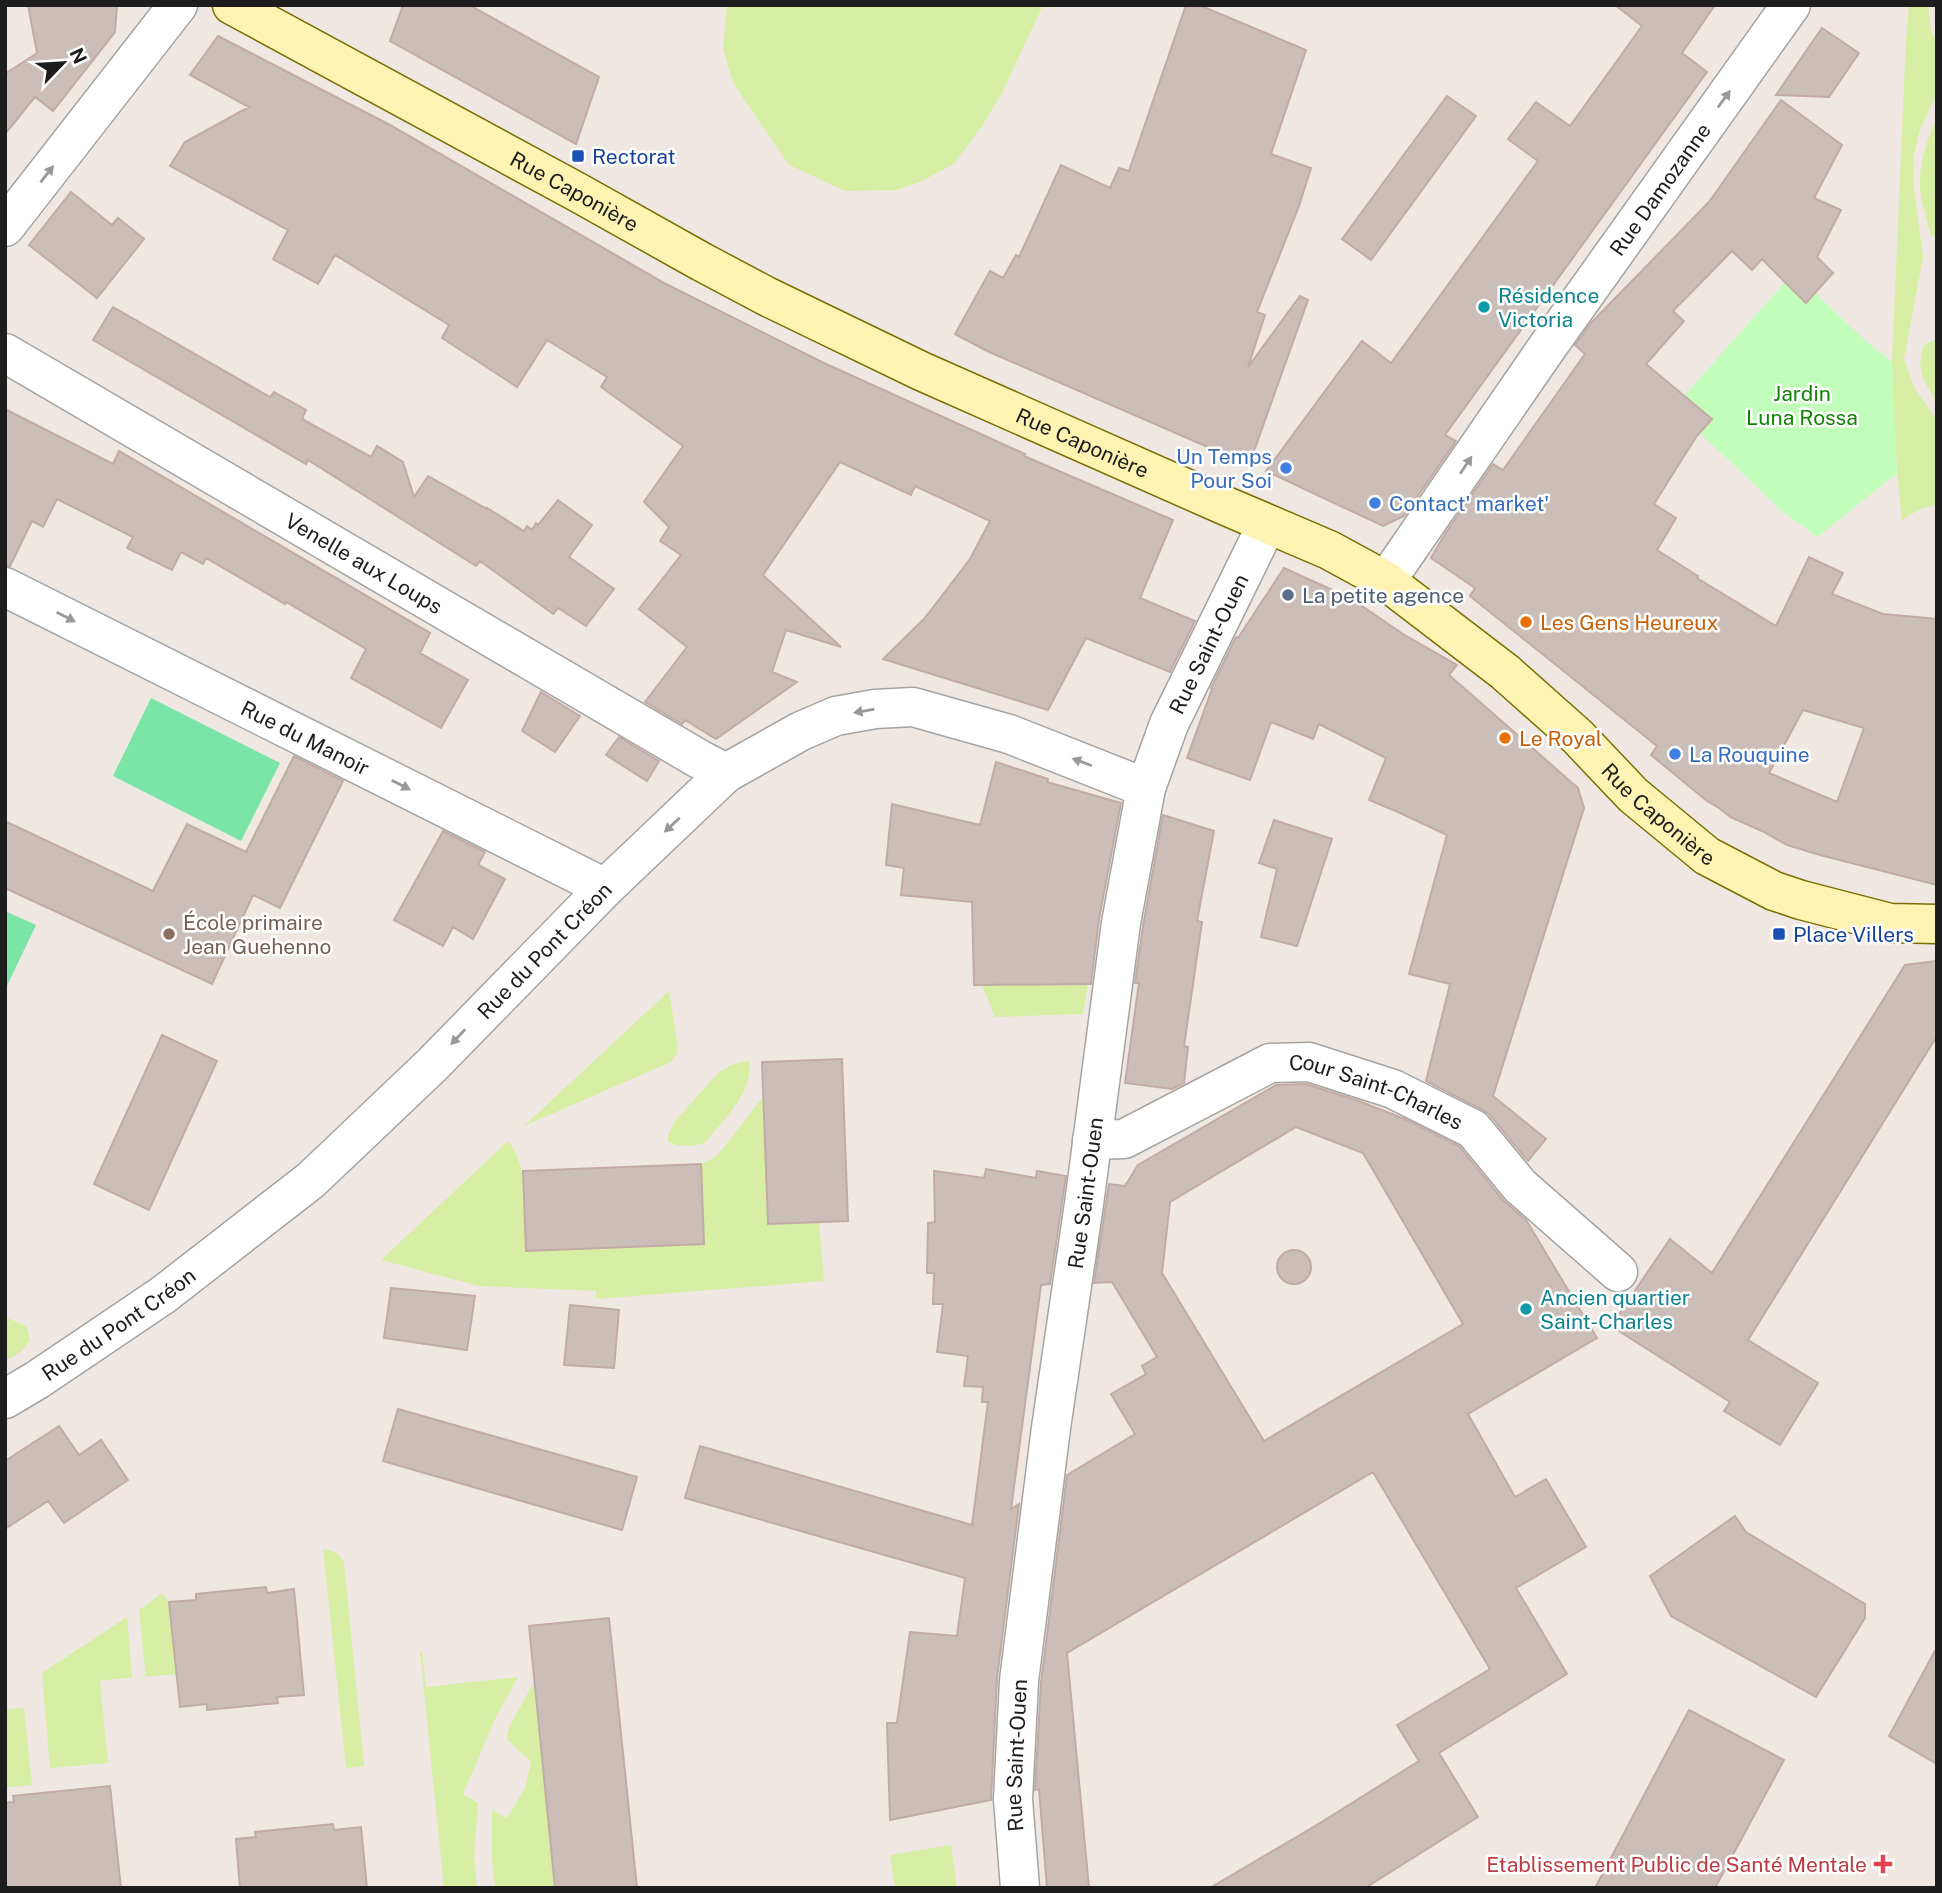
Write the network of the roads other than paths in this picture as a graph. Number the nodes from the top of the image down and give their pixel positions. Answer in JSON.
{"nodes":[{"id":1,"x":178,"y":5,"type":"edge"},
{"id":2,"x":232,"y":5,"type":"edge"},
{"id":3,"x":1791,"y":5,"type":"edge"},
{"id":4,"x":5,"y":228,"type":"edge"},
{"id":5,"x":5,"y":353,"type":"edge"},
{"id":6,"x":1267,"y":524,"type":"junction"},
{"id":7,"x":1386,"y":581,"type":"junction"},
{"id":8,"x":5,"y":587,"type":"edge"},
{"id":9,"x":726,"y":773,"type":"junction"},
{"id":10,"x":1146,"y":788,"type":"junction"},
{"id":11,"x":605,"y":888,"type":"junction"},
{"id":12,"x":1937,"y":924,"type":"edge"},
{"id":13,"x":1092,"y":1140,"type":"junction"},
{"id":14,"x":1618,"y":1272,"type":"dead end"},
{"id":15,"x":5,"y":1399,"type":"edge"},
{"id":16,"x":1020,"y":1888,"type":"edge"}],
"edges":[{"from":4,"to":1,"type":"street","one_way":true},
{"from":2,"to":6,"type":"main road","name":"Rue Caponière"},
{"from":7,"to":3,"type":"street","name":"Rue Damozanne","one_way":true},
{"from":5,"to":9,"type":"street","name":"Venelle aux Loups"},
{"from":6,"to":7,"type":"main road","name":"Rue Caponière"},
{"from":6,"to":10,"type":"street","name":"Rue Saint-Ouen"},
{"from":7,"to":12,"type":"main road","name":"Rue Caponière"},
{"from":8,"to":11,"type":"street","name":"Rue du Manoir","one_way":true},
{"from":10,"to":9,"type":"street","name":"Rue du Pont Créon","one_way":true},
{"from":9,"to":11,"type":"street","name":"Rue du Pont Créon","one_way":true},
{"from":10,"to":13,"type":"street","name":"Rue Saint-Ouen"},
{"from":11,"to":15,"type":"street","name":"Rue du Pont Créon","one_way":true},
{"from":13,"to":14,"type":"street","name":"Cour Saint-Charles"},
{"from":13,"to":16,"type":"street","name":"Rue Saint-Ouen"}]}
